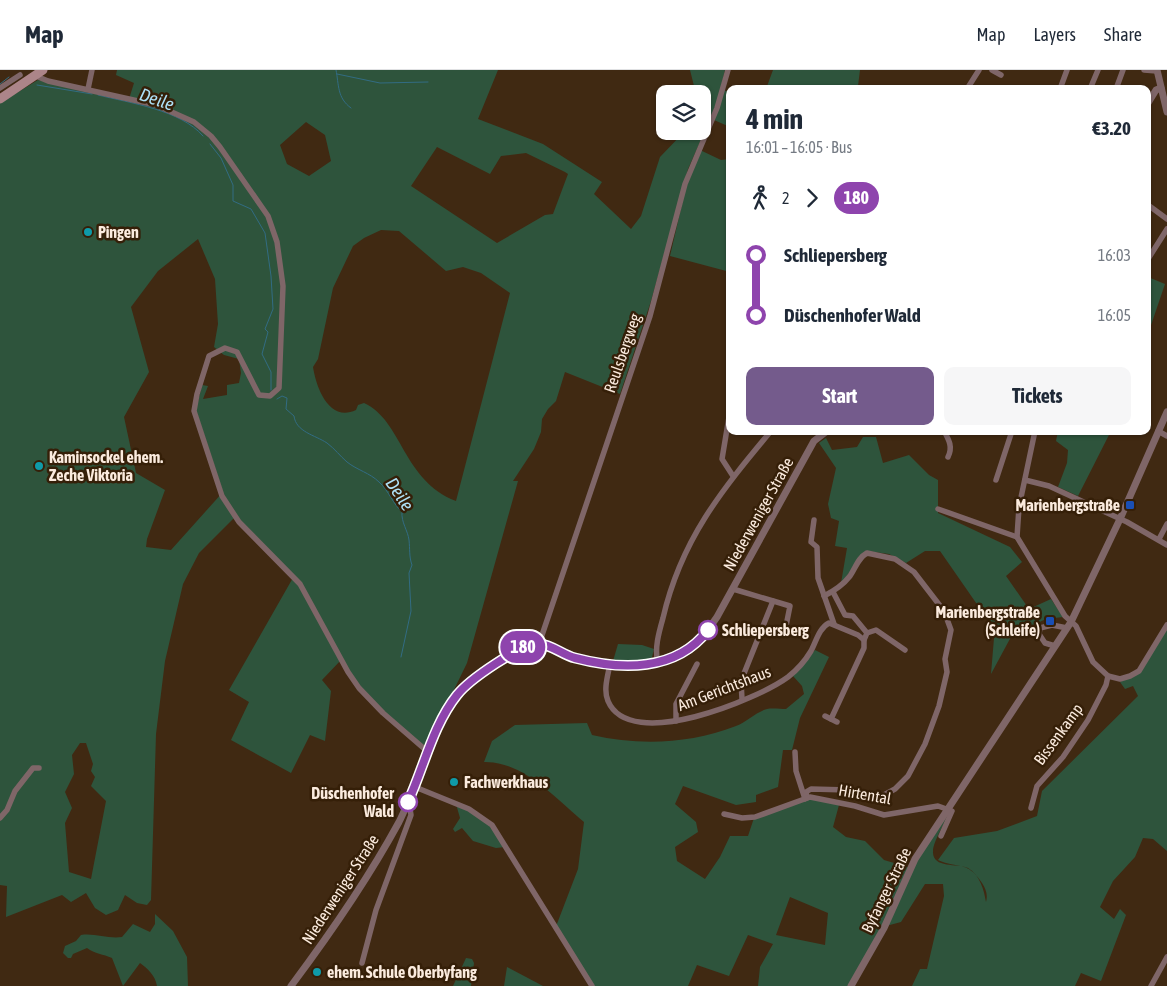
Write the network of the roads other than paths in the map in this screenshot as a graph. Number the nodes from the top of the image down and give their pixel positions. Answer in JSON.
{"nodes":[{"id":1,"x":14,"y":70,"type":"edge"},
{"id":2,"x":92,"y":70,"type":"edge"},
{"id":3,"x":728,"y":70,"type":"edge"},
{"id":4,"x":979,"y":70,"type":"edge"},
{"id":5,"x":992,"y":70,"type":"edge"},
{"id":6,"x":1067,"y":70,"type":"edge"},
{"id":7,"x":1098,"y":70,"type":"edge"},
{"id":8,"x":1123,"y":70,"type":"edge"},
{"id":9,"x":1144,"y":70,"type":"edge"},
{"id":10,"x":1157,"y":71,"type":"edge"},
{"id":11,"x":40,"y":73,"type":"edge"},
{"id":12,"x":20,"y":75,"type":"junction"},
{"id":13,"x":1001,"y":75,"type":"dead end"},
{"id":14,"x":26,"y":83,"type":"junction"},
{"id":15,"x":970,"y":85,"type":"edge"},
{"id":16,"x":1061,"y":85,"type":"edge"},
{"id":17,"x":1092,"y":85,"type":"edge"},
{"id":18,"x":1117,"y":85,"type":"edge"},
{"id":19,"x":0,"y":88,"type":"edge"},
{"id":20,"x":1161,"y":88,"type":"junction"},
{"id":21,"x":88,"y":89,"type":"junction"},
{"id":22,"x":1151,"y":98,"type":"edge"},
{"id":23,"x":0,"y":99,"type":"edge"},
{"id":24,"x":1167,"y":112,"type":"edge"},
{"id":25,"x":1151,"y":207,"type":"edge"},
{"id":26,"x":1167,"y":219,"type":"edge"},
{"id":27,"x":1167,"y":229,"type":"edge"},
{"id":28,"x":1151,"y":254,"type":"edge"},
{"id":29,"x":1167,"y":412,"type":"edge"},
{"id":30,"x":1158,"y":431,"type":"junction"},
{"id":31,"x":726,"y":435,"type":"edge"},
{"id":32,"x":768,"y":435,"type":"edge"},
{"id":33,"x":822,"y":435,"type":"edge"},
{"id":34,"x":946,"y":435,"type":"edge"},
{"id":35,"x":1011,"y":435,"type":"edge"},
{"id":36,"x":1034,"y":435,"type":"edge"},
{"id":37,"x":1167,"y":436,"type":"edge"},
{"id":38,"x":948,"y":457,"type":"dead end"},
{"id":39,"x":733,"y":476,"type":"junction"},
{"id":40,"x":996,"y":480,"type":"dead end"},
{"id":41,"x":1025,"y":480,"type":"junction"},
{"id":42,"x":938,"y":509,"type":"dead end"},
{"id":43,"x":1120,"y":519,"type":"junction"},
{"id":44,"x":814,"y":520,"type":"dead end"},
{"id":45,"x":1167,"y":524,"type":"edge"},
{"id":46,"x":1017,"y":537,"type":"junction"},
{"id":47,"x":1159,"y":539,"type":"junction"},
{"id":48,"x":1167,"y":545,"type":"edge"},
{"id":49,"x":733,"y":588,"type":"junction"},
{"id":50,"x":833,"y":592,"type":"junction"},
{"id":51,"x":824,"y":596,"type":"junction"},
{"id":52,"x":773,"y":601,"type":"junction"},
{"id":53,"x":834,"y":624,"type":"junction"},
{"id":54,"x":1069,"y":625,"type":"junction"},
{"id":55,"x":1167,"y":625,"type":"edge"},
{"id":56,"x":786,"y":626,"type":"dead end"},
{"id":57,"x":867,"y":633,"type":"junction"},
{"id":58,"x":864,"y":640,"type":"junction"},
{"id":59,"x":539,"y":644,"type":"junction"},
{"id":60,"x":1056,"y":646,"type":"junction"},
{"id":61,"x":905,"y":650,"type":"dead end"},
{"id":62,"x":658,"y":663,"type":"junction"},
{"id":63,"x":610,"y":664,"type":"junction"},
{"id":64,"x":696,"y":664,"type":"dead end"},
{"id":65,"x":1108,"y":676,"type":"junction"},
{"id":66,"x":742,"y":699,"type":"junction"},
{"id":67,"x":676,"y":721,"type":"junction"},
{"id":68,"x":837,"y":722,"type":"dead end"},
{"id":69,"x":428,"y":752,"type":"junction"},
{"id":70,"x":795,"y":752,"type":"dead end"},
{"id":71,"x":39,"y":768,"type":"dead end"},
{"id":72,"x":415,"y":787,"type":"junction"},
{"id":73,"x":806,"y":799,"type":"junction"},
{"id":74,"x":407,"y":805,"type":"junction"},
{"id":75,"x":949,"y":808,"type":"junction"},
{"id":76,"x":1031,"y":808,"type":"dead end"},
{"id":77,"x":724,"y":814,"type":"dead end"},
{"id":78,"x":0,"y":818,"type":"edge"},
{"id":79,"x":941,"y":836,"type":"dead end"},
{"id":80,"x":1167,"y":957,"type":"edge"},
{"id":81,"x":362,"y":963,"type":"dead end"},
{"id":82,"x":291,"y":986,"type":"edge"},
{"id":83,"x":592,"y":986,"type":"edge"},
{"id":84,"x":852,"y":986,"type":"edge"},
{"id":85,"x":1151,"y":986,"type":"edge"}],
"edges":[{"from":1,"to":12,"type":"street"},
{"from":2,"to":21,"type":"street"},
{"from":3,"to":59,"type":"street","name":"Reulsbergweg"},
{"from":4,"to":15,"type":"street"},
{"from":5,"to":13,"type":"street"},
{"from":6,"to":16,"type":"street"},
{"from":7,"to":17,"type":"street"},
{"from":8,"to":18,"type":"street"},
{"from":9,"to":10,"type":"street"},
{"from":10,"to":20,"type":"street"},
{"from":11,"to":14,"type":"main road"},
{"from":11,"to":21,"type":"street"},
{"from":12,"to":14,"type":"street"},
{"from":12,"to":19,"type":"street"},
{"from":14,"to":23,"type":"main road"},
{"from":20,"to":22,"type":"street"},
{"from":20,"to":24,"type":"street"},
{"from":21,"to":69,"type":"street"},
{"from":25,"to":26,"type":"street"},
{"from":27,"to":28,"type":"street"},
{"from":29,"to":30,"type":"street","name":"Byfanger Straße"},
{"from":30,"to":37,"type":"street"},
{"from":30,"to":43,"type":"street","name":"Byfanger Straße"},
{"from":31,"to":39,"type":"street"},
{"from":32,"to":39,"type":"street"},
{"from":33,"to":49,"type":"street","name":"Niederweniger Straße"},
{"from":34,"to":38,"type":"street"},
{"from":35,"to":40,"type":"street"},
{"from":36,"to":41,"type":"street"},
{"from":39,"to":62,"type":"street"},
{"from":41,"to":43,"type":"street"},
{"from":41,"to":46,"type":"street"},
{"from":42,"to":46,"type":"street"},
{"from":43,"to":47,"type":"street"},
{"from":43,"to":54,"type":"street","name":"Byfanger Straße"},
{"from":44,"to":51,"type":"street"},
{"from":45,"to":47,"type":"street"},
{"from":46,"to":54,"type":"street"},
{"from":47,"to":48,"type":"street"},
{"from":49,"to":52,"type":"street","name":"Niederweniger Straße"},
{"from":49,"to":62,"type":"street","name":"Niederweniger Straße"},
{"from":50,"to":51,"type":"street"},
{"from":50,"to":57,"type":"street"},
{"from":50,"to":73,"type":"street"},
{"from":51,"to":53,"type":"street"},
{"from":52,"to":56,"type":"street","name":"Niederweniger Straße"},
{"from":52,"to":66,"type":"street"},
{"from":53,"to":58,"type":"street"},
{"from":53,"to":66,"type":"street","name":"Am Gerichtshaus"},
{"from":54,"to":60,"type":"street","name":"Byfanger Straße"},
{"from":54,"to":60,"type":"street"},
{"from":54,"to":65,"type":"street"},
{"from":55,"to":65,"type":"street"},
{"from":57,"to":58,"type":"street"},
{"from":57,"to":61,"type":"street"},
{"from":58,"to":68,"type":"street"},
{"from":59,"to":63,"type":"street","name":"Niederweniger Straße"},
{"from":59,"to":69,"type":"street","name":"Niederweniger Straße"},
{"from":60,"to":75,"type":"street","name":"Byfanger Straße"},
{"from":62,"to":63,"type":"street","name":"Niederweniger Straße"},
{"from":63,"to":67,"type":"street","name":"Am Gerichtshaus"},
{"from":64,"to":67,"type":"street"},
{"from":65,"to":76,"type":"street","name":"Bissenkamp"},
{"from":66,"to":67,"type":"street","name":"Am Gerichtshaus"},
{"from":69,"to":72,"type":"street","name":"Niederweniger Straße"},
{"from":70,"to":73,"type":"street"},
{"from":71,"to":78,"type":"street"},
{"from":72,"to":74,"type":"street","name":"Niederweniger Straße"},
{"from":72,"to":83,"type":"street"},
{"from":73,"to":75,"type":"street","name":"Hirtental"},
{"from":73,"to":77,"type":"street","name":"Hirtental"},
{"from":74,"to":81,"type":"street","name":"Niederweniger Straße"},
{"from":74,"to":82,"type":"street","name":"Niederweniger Straße"},
{"from":75,"to":79,"type":"street","name":"Byfanger Straße"},
{"from":75,"to":84,"type":"street","name":"Byfanger Straße"},
{"from":80,"to":85,"type":"street"}]}
